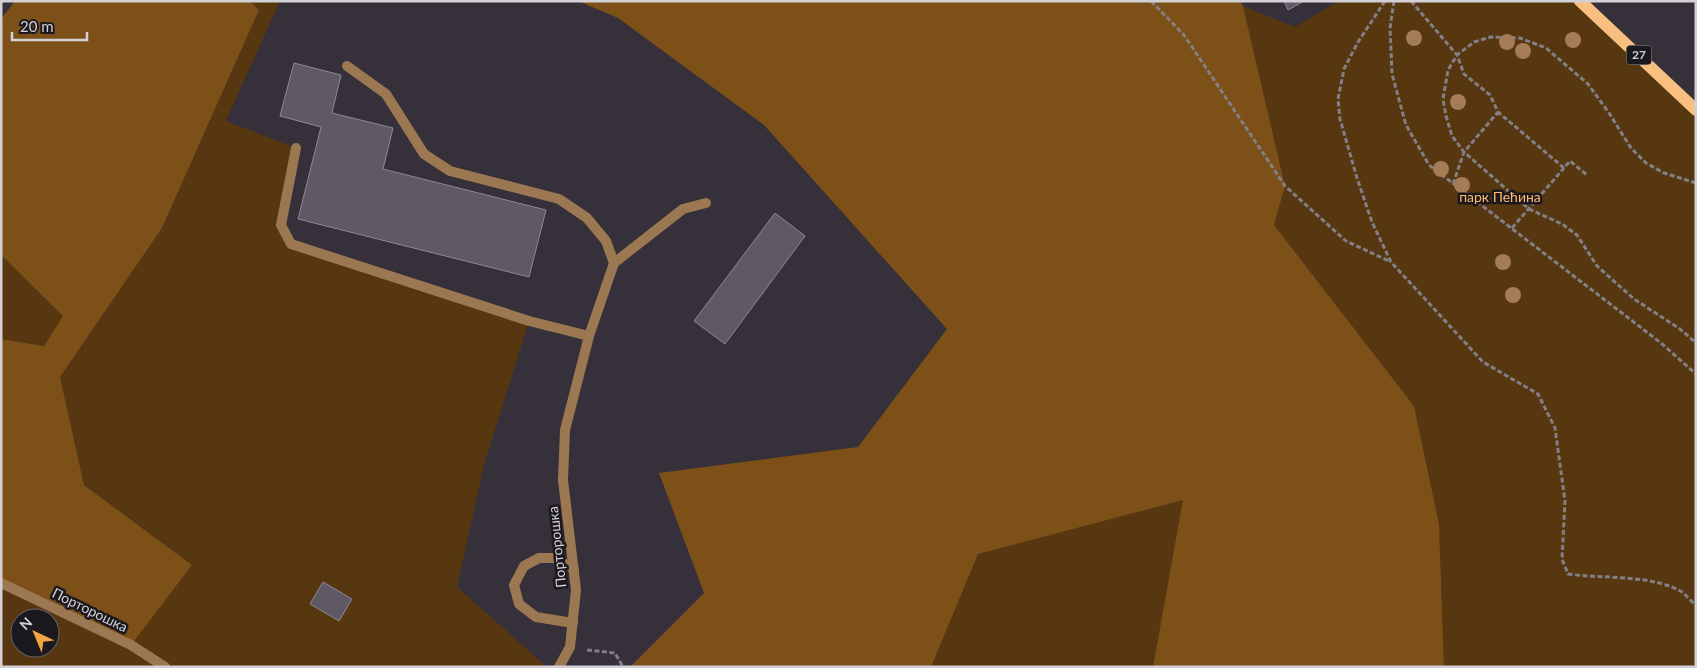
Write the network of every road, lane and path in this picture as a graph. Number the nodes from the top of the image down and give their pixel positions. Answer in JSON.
{"nodes":[{"id":1,"x":1151,"y":1,"type":"edge"},
{"id":2,"x":1385,"y":1,"type":"edge"},
{"id":3,"x":1394,"y":1,"type":"edge"},
{"id":4,"x":1411,"y":1,"type":"edge"},
{"id":5,"x":1580,"y":1,"type":"edge"},
{"id":6,"x":1457,"y":55,"type":"junction"},
{"id":7,"x":348,"y":66,"type":"dead end"},
{"id":8,"x":1696,"y":110,"type":"edge"},
{"id":9,"x":1498,"y":112,"type":"junction"},
{"id":10,"x":296,"y":148,"type":"dead end"},
{"id":11,"x":1464,"y":152,"type":"junction"},
{"id":12,"x":1564,"y":168,"type":"junction"},
{"id":13,"x":1587,"y":175,"type":"dead end"},
{"id":14,"x":1696,"y":183,"type":"edge"},
{"id":15,"x":1453,"y":184,"type":"junction"},
{"id":16,"x":706,"y":204,"type":"dead end"},
{"id":17,"x":1529,"y":209,"type":"junction"},
{"id":18,"x":1512,"y":228,"type":"junction"},
{"id":19,"x":1391,"y":262,"type":"junction"},
{"id":20,"x":614,"y":263,"type":"junction"},
{"id":21,"x":589,"y":336,"type":"junction"},
{"id":22,"x":1696,"y":343,"type":"edge"},
{"id":23,"x":1696,"y":374,"type":"edge"},
{"id":24,"x":574,"y":569,"type":"junction"},
{"id":25,"x":1,"y":583,"type":"edge"},
{"id":26,"x":1696,"y":606,"type":"edge"},
{"id":27,"x":573,"y":623,"type":"junction"},
{"id":28,"x":570,"y":647,"type":"junction"},
{"id":29,"x":165,"y":667,"type":"edge"},
{"id":30,"x":559,"y":667,"type":"edge"},
{"id":31,"x":623,"y":667,"type":"edge"}],
"edges":[{"from":1,"to":19,"type":"path"},
{"from":2,"to":19,"type":"path"},
{"from":3,"to":15,"type":"path"},
{"from":4,"to":6,"type":"path"},
{"from":5,"to":8,"type":"main road","number":"27"},
{"from":6,"to":9,"type":"path"},
{"from":6,"to":11,"type":"path"},
{"from":6,"to":14,"type":"path"},
{"from":7,"to":20,"type":"street"},
{"from":9,"to":11,"type":"path"},
{"from":9,"to":12,"type":"path"},
{"from":10,"to":21,"type":"street"},
{"from":11,"to":15,"type":"path"},
{"from":11,"to":17,"type":"path"},
{"from":12,"to":13,"type":"path"},
{"from":12,"to":17,"type":"path"},
{"from":15,"to":18,"type":"path"},
{"from":16,"to":20,"type":"street"},
{"from":17,"to":18,"type":"path"},
{"from":17,"to":22,"type":"path"},
{"from":18,"to":23,"type":"path"},
{"from":19,"to":26,"type":"path"},
{"from":20,"to":21,"type":"street","name":"Порторошка"},
{"from":21,"to":24,"type":"street","name":"Порторошка"},
{"from":24,"to":27,"type":"street","name":"Порторошка"},
{"from":24,"to":27,"type":"street"},
{"from":25,"to":29,"type":"street","name":"Порторошка"},
{"from":27,"to":28,"type":"street","name":"Порторошка"},
{"from":28,"to":30,"type":"street","name":"Порторошка"},
{"from":28,"to":31,"type":"path"}]}
